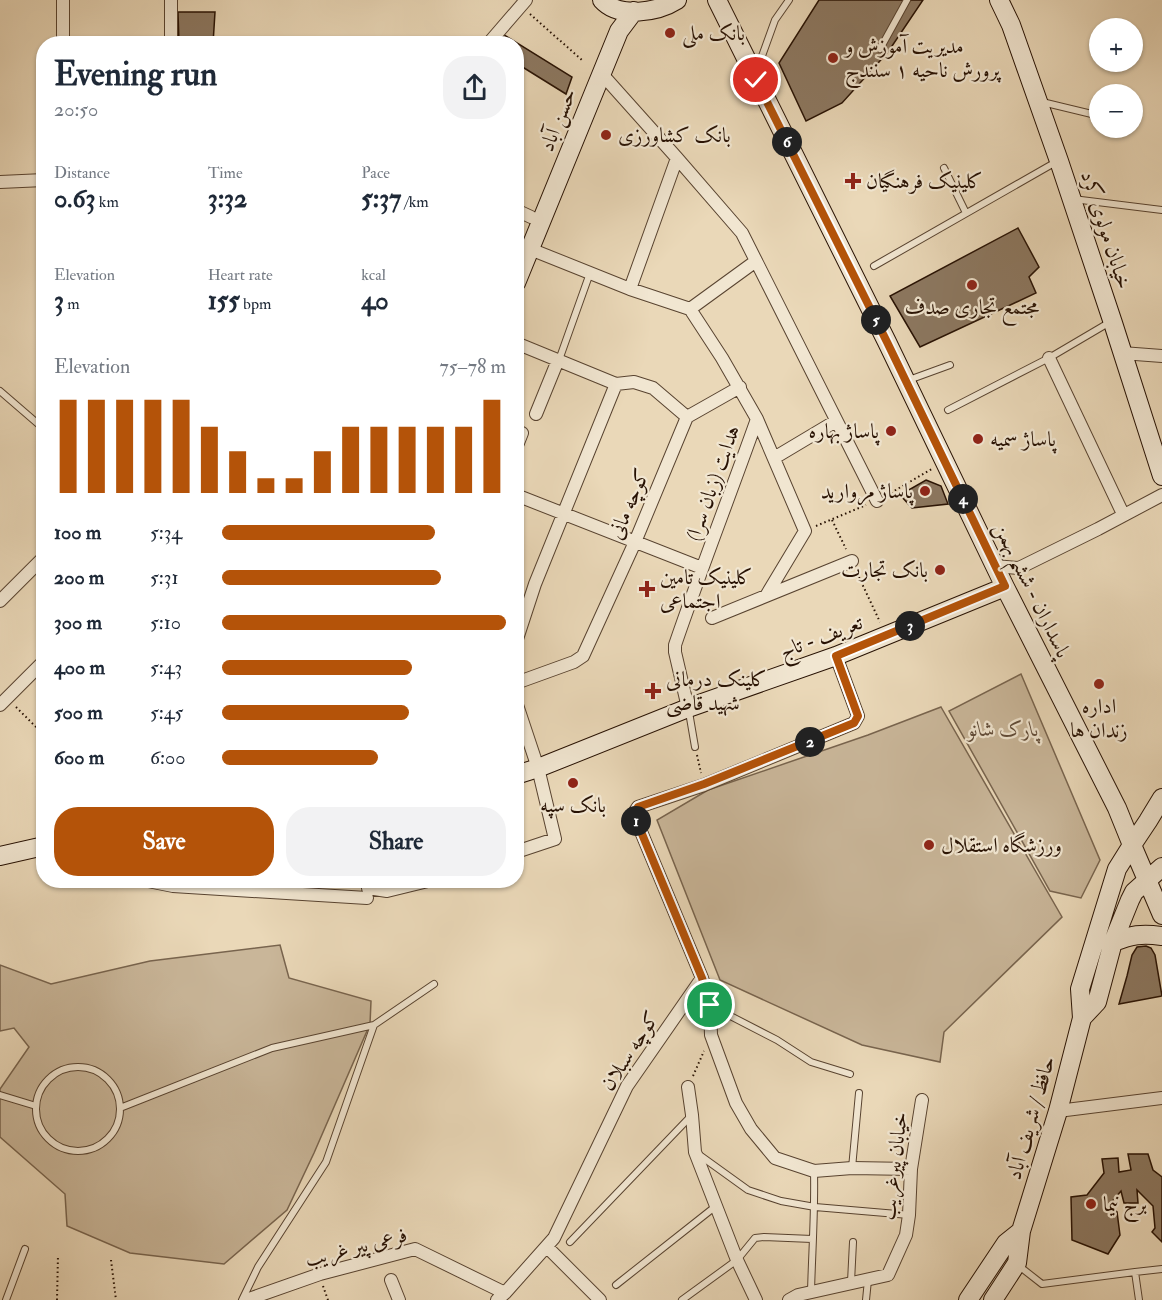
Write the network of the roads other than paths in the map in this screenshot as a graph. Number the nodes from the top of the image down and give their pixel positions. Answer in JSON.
{"nodes":[{"id":1,"x":63,"y":0,"type":"edge"},
{"id":2,"x":171,"y":0,"type":"edge"},
{"id":3,"x":602,"y":0,"type":"edge"},
{"id":4,"x":676,"y":0,"type":"edge"},
{"id":5,"x":717,"y":0,"type":"edge"},
{"id":6,"x":789,"y":0,"type":"edge"},
{"id":7,"x":907,"y":0,"type":"edge"},
{"id":8,"x":999,"y":0,"type":"edge"},
{"id":9,"x":524,"y":3,"type":"edge"},
{"id":10,"x":627,"y":10,"type":"junction"},
{"id":11,"x":63,"y":36,"type":"edge"},
{"id":12,"x":171,"y":36,"type":"edge"},
{"id":13,"x":495,"y":36,"type":"edge"},
{"id":14,"x":880,"y":49,"type":"dead end"},
{"id":15,"x":601,"y":73,"type":"junction"},
{"id":16,"x":756,"y":80,"type":"junction"},
{"id":17,"x":1039,"y":101,"type":"junction"},
{"id":18,"x":1089,"y":113,"type":"edge"},
{"id":19,"x":678,"y":158,"type":"junction"},
{"id":20,"x":1059,"y":161,"type":"junction"},
{"id":21,"x":944,"y":168,"type":"dead end"},
{"id":22,"x":36,"y":180,"type":"edge"},
{"id":23,"x":0,"y":182,"type":"edge"},
{"id":24,"x":1071,"y":198,"type":"junction"},
{"id":25,"x":1162,"y":210,"type":"edge"},
{"id":26,"x":524,"y":213,"type":"edge"},
{"id":27,"x":966,"y":213,"type":"junction"},
{"id":28,"x":524,"y":245,"type":"edge"},
{"id":29,"x":524,"y":250,"type":"edge"},
{"id":30,"x":756,"y":261,"type":"junction"},
{"id":31,"x":874,"y":266,"type":"dead end"},
{"id":32,"x":590,"y":273,"type":"junction"},
{"id":33,"x":630,"y":289,"type":"junction"},
{"id":34,"x":690,"y":309,"type":"junction"},
{"id":35,"x":1113,"y":323,"type":"junction"},
{"id":36,"x":524,"y":346,"type":"edge"},
{"id":37,"x":1122,"y":352,"type":"junction"},
{"id":38,"x":1162,"y":356,"type":"edge"},
{"id":39,"x":1049,"y":358,"type":"junction"},
{"id":40,"x":558,"y":360,"type":"junction"},
{"id":41,"x":950,"y":365,"type":"dead end"},
{"id":42,"x":906,"y":381,"type":"junction"},
{"id":43,"x":616,"y":384,"type":"junction"},
{"id":44,"x":740,"y":387,"type":"junction"},
{"id":45,"x":0,"y":391,"type":"edge"},
{"id":46,"x":948,"y":410,"type":"dead end"},
{"id":47,"x":536,"y":414,"type":"dead end"},
{"id":48,"x":687,"y":417,"type":"junction"},
{"id":49,"x":757,"y":419,"type":"junction"},
{"id":50,"x":836,"y":421,"type":"junction"},
{"id":51,"x":36,"y":422,"type":"edge"},
{"id":52,"x":774,"y":458,"type":"junction"},
{"id":53,"x":1161,"y":471,"type":"edge"},
{"id":54,"x":1162,"y":495,"type":"edge"},
{"id":55,"x":524,"y":498,"type":"edge"},
{"id":56,"x":877,"y":501,"type":"dead end"},
{"id":57,"x":564,"y":514,"type":"junction"},
{"id":58,"x":1123,"y":514,"type":"junction"},
{"id":59,"x":635,"y":542,"type":"junction"},
{"id":60,"x":852,"y":561,"type":"road end"},
{"id":61,"x":36,"y":566,"type":"edge"},
{"id":62,"x":995,"y":566,"type":"junction"},
{"id":63,"x":702,"y":568,"type":"junction"},
{"id":64,"x":1005,"y":586,"type":"junction"},
{"id":65,"x":766,"y":596,"type":"junction"},
{"id":66,"x":0,"y":602,"type":"edge"},
{"id":67,"x":524,"y":618,"type":"edge"},
{"id":68,"x":712,"y":618,"type":"dead end"},
{"id":69,"x":836,"y":656,"type":"junction"},
{"id":70,"x":36,"y":670,"type":"edge"},
{"id":71,"x":524,"y":680,"type":"edge"},
{"id":72,"x":4,"y":701,"type":"edge"},
{"id":73,"x":688,"y":708,"type":"junction"},
{"id":74,"x":524,"y":726,"type":"edge"},
{"id":75,"x":695,"y":747,"type":"road end"},
{"id":76,"x":538,"y":768,"type":"junction"},
{"id":77,"x":524,"y":772,"type":"edge"},
{"id":78,"x":1162,"y":798,"type":"edge"},
{"id":79,"x":1132,"y":845,"type":"junction"},
{"id":80,"x":36,"y":848,"type":"edge"},
{"id":81,"x":524,"y":849,"type":"edge"},
{"id":82,"x":0,"y":856,"type":"edge"},
{"id":83,"x":36,"y":858,"type":"edge"},
{"id":84,"x":0,"y":865,"type":"edge"},
{"id":85,"x":1162,"y":868,"type":"edge"},
{"id":86,"x":1146,"y":880,"type":"junction"},
{"id":87,"x":302,"y":888,"type":"edge"},
{"id":88,"x":399,"y":888,"type":"edge"},
{"id":89,"x":367,"y":889,"type":"edge"},
{"id":90,"x":1162,"y":915,"type":"edge"},
{"id":91,"x":1162,"y":936,"type":"edge"},
{"id":92,"x":1113,"y":942,"type":"junction"},
{"id":93,"x":702,"y":978,"type":"junction"},
{"id":94,"x":434,"y":984,"type":"dead end"},
{"id":95,"x":710,"y":1005,"type":"junction"},
{"id":96,"x":1082,"y":1018,"type":"junction"},
{"id":97,"x":374,"y":1025,"type":"junction"},
{"id":98,"x":850,"y":1074,"type":"dead end"},
{"id":99,"x":688,"y":1087,"type":"road end"},
{"id":100,"x":859,"y":1093,"type":"dead end"},
{"id":101,"x":0,"y":1095,"type":"edge"},
{"id":102,"x":1162,"y":1098,"type":"edge"},
{"id":103,"x":922,"y":1100,"type":"dead end"},
{"id":104,"x":36,"y":1106,"type":"junction"},
{"id":105,"x":120,"y":1108,"type":"junction"},
{"id":106,"x":1058,"y":1111,"type":"junction"},
{"id":107,"x":692,"y":1115,"type":"junction"},
{"id":108,"x":695,"y":1152,"type":"junction"},
{"id":109,"x":852,"y":1168,"type":"junction"},
{"id":110,"x":911,"y":1169,"type":"junction"},
{"id":111,"x":814,"y":1171,"type":"junction"},
{"id":112,"x":716,"y":1206,"type":"junction"},
{"id":113,"x":815,"y":1207,"type":"junction"},
{"id":114,"x":909,"y":1215,"type":"junction"},
{"id":115,"x":1021,"y":1231,"type":"junction"},
{"id":116,"x":812,"y":1239,"type":"junction"},
{"id":117,"x":570,"y":1242,"type":"dead end"},
{"id":118,"x":853,"y":1242,"type":"dead end"},
{"id":119,"x":547,"y":1247,"type":"junction"},
{"id":120,"x":26,"y":1248,"type":"dead end"},
{"id":121,"x":737,"y":1260,"type":"junction"},
{"id":122,"x":1017,"y":1263,"type":"junction"},
{"id":123,"x":1162,"y":1269,"type":"edge"},
{"id":124,"x":1135,"y":1272,"type":"junction"},
{"id":125,"x":868,"y":1279,"type":"junction"},
{"id":126,"x":391,"y":1280,"type":"dead end"},
{"id":127,"x":851,"y":1283,"type":"junction"},
{"id":128,"x":616,"y":1285,"type":"dead end"},
{"id":129,"x":811,"y":1292,"type":"junction"},
{"id":130,"x":825,"y":1294,"type":"edge"},
{"id":131,"x":505,"y":1298,"type":"edge"},
{"id":132,"x":597,"y":1299,"type":"edge"},
{"id":133,"x":6,"y":1300,"type":"edge"},
{"id":134,"x":244,"y":1300,"type":"edge"},
{"id":135,"x":399,"y":1300,"type":"edge"},
{"id":136,"x":682,"y":1300,"type":"edge"},
{"id":137,"x":756,"y":1300,"type":"edge"},
{"id":138,"x":789,"y":1300,"type":"edge"},
{"id":139,"x":866,"y":1300,"type":"edge"},
{"id":140,"x":968,"y":1300,"type":"edge"},
{"id":141,"x":993,"y":1300,"type":"edge"},
{"id":142,"x":1139,"y":1300,"type":"edge"}],
"edges":[{"from":1,"to":11,"type":"street"},
{"from":2,"to":12,"type":"street"},
{"from":3,"to":10,"type":"street"},
{"from":4,"to":10,"type":"street"},
{"from":5,"to":16,"type":"street","name":"پاسداران - ششم بهمن"},
{"from":6,"to":16,"type":"lane"},
{"from":7,"to":14,"type":"lane"},
{"from":8,"to":17,"type":"street","name":"خیابان مولوی کرد"},
{"from":9,"to":13,"type":"street"},
{"from":10,"to":15,"type":"street","name":"حسن آباد"},
{"from":10,"to":26,"type":"street","name":"حسن آباد"},
{"from":15,"to":19,"type":"street"},
{"from":15,"to":28,"type":"street","name":"حسن آباد"},
{"from":16,"to":42,"type":"street","name":"پاسداران - ششم بهمن"},
{"from":17,"to":18,"type":"lane"},
{"from":17,"to":20,"type":"street","name":"خیابان مولوی کرد"},
{"from":19,"to":30,"type":"street"},
{"from":19,"to":33,"type":"street"},
{"from":20,"to":24,"type":"street","name":"خیابان مولوی کرد"},
{"from":20,"to":27,"type":"lane"},
{"from":21,"to":27,"type":"lane"},
{"from":22,"to":23,"type":"street"},
{"from":24,"to":25,"type":"lane"},
{"from":24,"to":35,"type":"street","name":"خیابان مولوی کرد"},
{"from":27,"to":31,"type":"lane"},
{"from":29,"to":32,"type":"street"},
{"from":30,"to":34,"type":"street"},
{"from":30,"to":50,"type":"street"},
{"from":32,"to":33,"type":"street"},
{"from":32,"to":40,"type":"lane"},
{"from":33,"to":34,"type":"street"},
{"from":34,"to":44,"type":"street","name":"هدایت (زبان سرا)"},
{"from":35,"to":37,"type":"street","name":"خیابان مولوی کرد"},
{"from":35,"to":39,"type":"lane"},
{"from":36,"to":40,"type":"street"},
{"from":37,"to":38,"type":"street"},
{"from":37,"to":53,"type":"street","name":"خیابان مولوی کرد"},
{"from":39,"to":46,"type":"lane"},
{"from":39,"to":58,"type":"street"},
{"from":40,"to":43,"type":"street"},
{"from":40,"to":47,"type":"street"},
{"from":41,"to":42,"type":"lane"},
{"from":42,"to":62,"type":"street","name":"پاسداران - ششم بهمن"},
{"from":43,"to":48,"type":"street"},
{"from":43,"to":57,"type":"street"},
{"from":44,"to":48,"type":"street"},
{"from":44,"to":49,"type":"street","name":"هدایت (زبان سرا)"},
{"from":45,"to":51,"type":"lane"},
{"from":48,"to":59,"type":"street","name":"کوچه مانی"},
{"from":49,"to":52,"type":"street"},
{"from":49,"to":63,"type":"street","name":"هدایت (زبان سرا)"},
{"from":50,"to":52,"type":"street"},
{"from":50,"to":56,"type":"street"},
{"from":52,"to":65,"type":"street"},
{"from":54,"to":58,"type":"street"},
{"from":55,"to":57,"type":"street"},
{"from":57,"to":59,"type":"street"},
{"from":57,"to":67,"type":"street"},
{"from":58,"to":62,"type":"street"},
{"from":59,"to":63,"type":"street"},
{"from":59,"to":71,"type":"street","name":"کوچه مانی"},
{"from":60,"to":65,"type":"street"},
{"from":61,"to":66,"type":"street"},
{"from":62,"to":64,"type":"street","name":"پاسداران - ششم بهمن"},
{"from":63,"to":73,"type":"street","name":"هدایت (زبان سرا)"},
{"from":64,"to":69,"type":"street","name":"تعریف - تاج"},
{"from":64,"to":79,"type":"street","name":"پاسداران - ششم بهمن"},
{"from":65,"to":68,"type":"street"},
{"from":69,"to":73,"type":"street","name":"تعریف - تاج"},
{"from":69,"to":93,"type":"street"},
{"from":70,"to":72,"type":"street"},
{"from":73,"to":75,"type":"lane"},
{"from":73,"to":76,"type":"street","name":"تعریف - تاج"},
{"from":74,"to":76,"type":"street"},
{"from":76,"to":77,"type":"street","name":"تعریف - تاج"},
{"from":76,"to":81,"type":"street"},
{"from":78,"to":79,"type":"street","name":"حافظ / شریف آباد"},
{"from":79,"to":86,"type":"street","name":"پاسداران - ششم بهمن"},
{"from":79,"to":96,"type":"street","name":"حافظ / شریف آباد"},
{"from":80,"to":82,"type":"street"},
{"from":83,"to":84,"type":"street"},
{"from":85,"to":86,"type":"street","name":"حافظ / شریف آباد"},
{"from":86,"to":90,"type":"street","name":"پاسداران - ششم بهمن"},
{"from":86,"to":92,"type":"street","name":"حافظ / شریف آباد"},
{"from":87,"to":89,"type":"street"},
{"from":88,"to":89,"type":"street"},
{"from":91,"to":92,"type":"street"},
{"from":92,"to":96,"type":"street","name":"حافظ / شریف آباد"},
{"from":93,"to":95,"type":"street"},
{"from":93,"to":119,"type":"street","name":"کوچه سبلان"},
{"from":94,"to":97,"type":"lane"},
{"from":95,"to":98,"type":"lane"},
{"from":95,"to":111,"type":"street"},
{"from":96,"to":106,"type":"street","name":"حافظ / شریف آباد"},
{"from":97,"to":105,"type":"lane"},
{"from":97,"to":134,"type":"lane"},
{"from":99,"to":107,"type":"street"},
{"from":100,"to":109,"type":"lane"},
{"from":101,"to":104,"type":"lane"},
{"from":102,"to":106,"type":"street"},
{"from":103,"to":110,"type":"street","name":"خیابان پیرغریب"},
{"from":104,"to":105,"type":"lane"},
{"from":104,"to":105,"type":"lane"},
{"from":106,"to":115,"type":"street","name":"حافظ / شریف آباد"},
{"from":107,"to":108,"type":"street"},
{"from":107,"to":117,"type":"lane"},
{"from":108,"to":112,"type":"street"},
{"from":108,"to":113,"type":"lane"},
{"from":109,"to":110,"type":"street"},
{"from":109,"to":111,"type":"street"},
{"from":110,"to":114,"type":"street","name":"خیابان پیرغریب"},
{"from":111,"to":113,"type":"lane"},
{"from":112,"to":121,"type":"street"},
{"from":112,"to":128,"type":"lane"},
{"from":113,"to":114,"type":"lane"},
{"from":113,"to":116,"type":"lane"},
{"from":114,"to":125,"type":"street","name":"خیابان پیرغریب"},
{"from":115,"to":122,"type":"street","name":"حافظ / شریف آباد"},
{"from":115,"to":140,"type":"street","name":"حافظ / شریف آباد"},
{"from":116,"to":121,"type":"lane"},
{"from":116,"to":129,"type":"lane"},
{"from":118,"to":127,"type":"lane"},
{"from":119,"to":131,"type":"street","name":"کوچه سبلان"},
{"from":119,"to":132,"type":"street"},
{"from":120,"to":133,"type":"lane"},
{"from":121,"to":136,"type":"lane"},
{"from":121,"to":137,"type":"street"},
{"from":122,"to":124,"type":"lane"},
{"from":122,"to":141,"type":"street","name":"حافظ / شریف آباد"},
{"from":123,"to":124,"type":"lane"},
{"from":124,"to":142,"type":"lane"},
{"from":125,"to":127,"type":"street","name":"خیابان پیرغریب"},
{"from":125,"to":139,"type":"lane"},
{"from":126,"to":135,"type":"street"},
{"from":127,"to":130,"type":"street","name":"خیابان پیرغریب"},
{"from":129,"to":130,"type":"street","name":"خیابان پیرغریب"},
{"from":129,"to":138,"type":"street","name":"خیابان پیرغریب"},
{"from":131,"to":134,"type":"street","name":"فرعی پیر غریب"}]}
